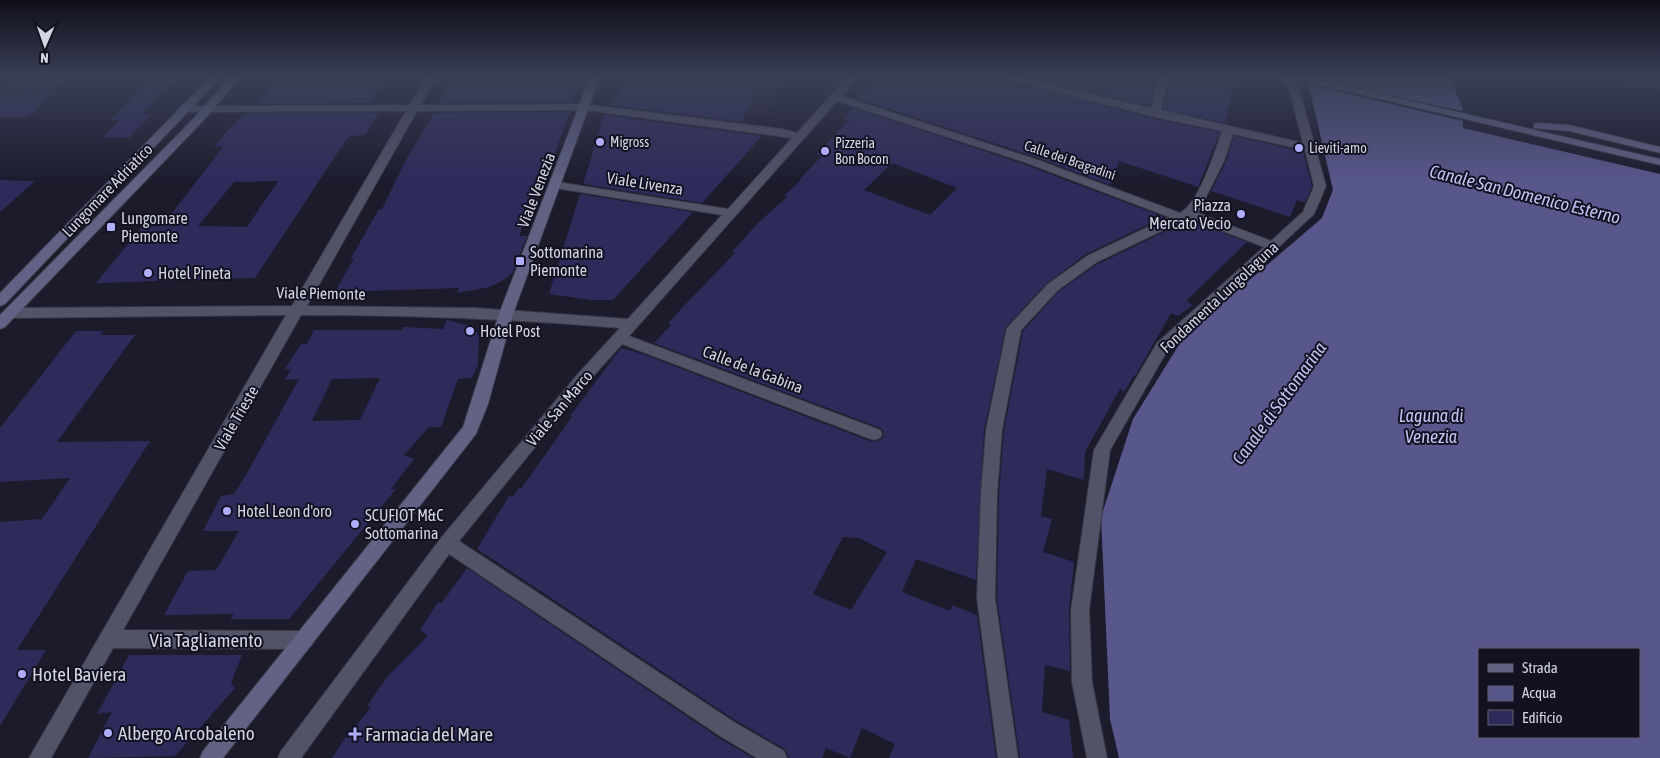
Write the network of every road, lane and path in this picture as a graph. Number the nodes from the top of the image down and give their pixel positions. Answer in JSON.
{"nodes":[{"id":1,"x":184,"y":112,"type":"edge"},
{"id":2,"x":205,"y":112,"type":"edge"},
{"id":3,"x":410,"y":112,"type":"edge"},
{"id":4,"x":582,"y":112,"type":"edge"},
{"id":5,"x":627,"y":112,"type":"edge"},
{"id":6,"x":821,"y":112,"type":"edge"},
{"id":7,"x":886,"y":112,"type":"edge"},
{"id":8,"x":1148,"y":112,"type":"edge"},
{"id":9,"x":1300,"y":112,"type":"edge"},
{"id":10,"x":1447,"y":112,"type":"edge"},
{"id":11,"x":1155,"y":114,"type":"joint"},
{"id":12,"x":1489,"y":122,"type":"junction"},
{"id":13,"x":1228,"y":131,"type":"junction"},
{"id":14,"x":800,"y":136,"type":"junction"},
{"id":15,"x":1309,"y":148,"type":"junction"},
{"id":16,"x":1660,"y":150,"type":"edge"},
{"id":17,"x":1660,"y":162,"type":"edge"},
{"id":18,"x":555,"y":184,"type":"junction"},
{"id":19,"x":730,"y":213,"type":"junction"},
{"id":20,"x":1184,"y":215,"type":"junction"},
{"id":21,"x":1273,"y":246,"type":"junction"},
{"id":22,"x":0,"y":301,"type":"edge"},
{"id":23,"x":299,"y":310,"type":"junction"},
{"id":24,"x":10,"y":313,"type":"junction"},
{"id":25,"x":506,"y":314,"type":"junction"},
{"id":26,"x":0,"y":324,"type":"edge"},
{"id":27,"x":631,"y":324,"type":"junction"},
{"id":28,"x":620,"y":338,"type":"junction"},
{"id":29,"x":874,"y":434,"type":"dead end"},
{"id":30,"x":447,"y":543,"type":"junction"},
{"id":31,"x":107,"y":639,"type":"junction"},
{"id":32,"x":304,"y":640,"type":"junction"},
{"id":33,"x":39,"y":758,"type":"edge"},
{"id":34,"x":210,"y":758,"type":"edge"},
{"id":35,"x":288,"y":758,"type":"edge"},
{"id":36,"x":777,"y":758,"type":"edge"},
{"id":37,"x":1008,"y":758,"type":"edge"},
{"id":38,"x":1097,"y":758,"type":"edge"}],
"edges":[{"from":1,"to":22,"type":"street","name":"Lungomare Adriatico"},
{"from":2,"to":24,"type":"street","name":"Lungomare Adriatico"},
{"from":3,"to":23,"type":"street","name":"Viale Trieste"},
{"from":4,"to":18,"type":"street","name":"Viale Venezia"},
{"from":5,"to":14,"type":"street"},
{"from":6,"to":14,"type":"street","name":"Viale San Marco"},
{"from":7,"to":20,"type":"street","name":"Calle dei Bragadini"},
{"from":8,"to":11,"type":"street"},
{"from":9,"to":15,"type":"street","name":"Fondamenta Lungolaguna"},
{"from":10,"to":12,"type":"street"},
{"from":11,"to":13,"type":"street"},
{"from":12,"to":16,"type":"street"},
{"from":12,"to":17,"type":"street"},
{"from":13,"to":15,"type":"street"},
{"from":13,"to":20,"type":"street"},
{"from":14,"to":19,"type":"street","name":"Viale San Marco"},
{"from":15,"to":21,"type":"street","name":"Fondamenta Lungolaguna"},
{"from":18,"to":19,"type":"street","name":"Viale Livenza"},
{"from":18,"to":25,"type":"street","name":"Viale Venezia"},
{"from":19,"to":27,"type":"street","name":"Viale San Marco"},
{"from":20,"to":21,"type":"street","name":"Calle dei Bragadini"},
{"from":20,"to":37,"type":"street"},
{"from":21,"to":38,"type":"street","name":"Fondamenta Lungolaguna"},
{"from":23,"to":24,"type":"street","name":"Viale Piemonte"},
{"from":23,"to":25,"type":"street","name":"Viale Piemonte"},
{"from":23,"to":31,"type":"street","name":"Viale Trieste"},
{"from":24,"to":26,"type":"street","name":"Lungomare Adriatico"},
{"from":25,"to":27,"type":"street","name":"Viale Piemonte"},
{"from":25,"to":32,"type":"street"},
{"from":27,"to":28,"type":"street","name":"Viale San Marco"},
{"from":28,"to":29,"type":"street","name":"Calle de la Gabina"},
{"from":28,"to":30,"type":"street","name":"Viale San Marco"},
{"from":30,"to":35,"type":"street","name":"Viale San Marco"},
{"from":30,"to":36,"type":"street"},
{"from":31,"to":32,"type":"street","name":"Via Tagliamento"},
{"from":31,"to":33,"type":"street","name":"Viale Trieste"},
{"from":32,"to":34,"type":"street"}]}
